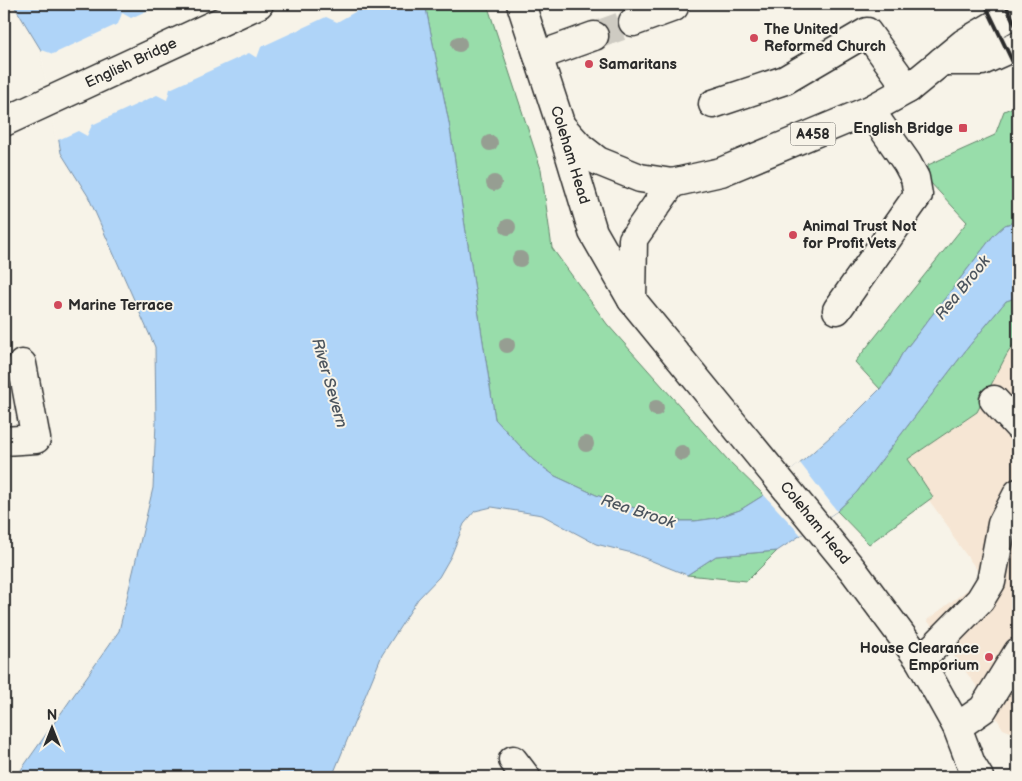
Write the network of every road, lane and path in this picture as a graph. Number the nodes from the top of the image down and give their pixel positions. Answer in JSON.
{"nodes":[{"id":1,"x":259,"y":4,"type":"edge"},
{"id":2,"x":521,"y":4,"type":"edge"},
{"id":3,"x":674,"y":7,"type":"dead end"},
{"id":4,"x":1018,"y":11,"type":"edge"},
{"id":5,"x":633,"y":22,"type":"tunnel mouth"},
{"id":6,"x":594,"y":36,"type":"tunnel mouth"},
{"id":7,"x":1018,"y":44,"type":"edge"},
{"id":8,"x":538,"y":56,"type":"junction"},
{"id":9,"x":942,"y":61,"type":"junction"},
{"id":10,"x":908,"y":88,"type":"junction"},
{"id":11,"x":713,"y":104,"type":"dead end"},
{"id":12,"x":870,"y":110,"type":"junction"},
{"id":13,"x":4,"y":122,"type":"edge"},
{"id":14,"x":561,"y":126,"type":"junction"},
{"id":15,"x":672,"y":183,"type":"junction"},
{"id":16,"x":632,"y":300,"type":"junction"},
{"id":17,"x":837,"y":310,"type":"dead end"},
{"id":18,"x":22,"y":364,"type":"dead end"},
{"id":19,"x":994,"y":400,"type":"dead end"},
{"id":20,"x":1018,"y":426,"type":"edge"},
{"id":21,"x":4,"y":441,"type":"edge"},
{"id":22,"x":1018,"y":493,"type":"edge"},
{"id":23,"x":1018,"y":652,"type":"edge"},
{"id":24,"x":919,"y":658,"type":"junction"},
{"id":25,"x":957,"y":727,"type":"junction"},
{"id":26,"x":970,"y":773,"type":"edge"}],
"edges":[{"from":1,"to":13,"type":"street","name":"English Bridge"},
{"from":2,"to":8,"type":"street","name":"Coleham Head","number":"A458"},
{"from":3,"to":5,"type":"street"},
{"from":4,"to":9,"type":"street","number":"A458"},
{"from":6,"to":8,"type":"street"},
{"from":7,"to":9,"type":"street"},
{"from":8,"to":14,"type":"street","name":"Coleham Head","number":"A458"},
{"from":9,"to":10,"type":"street","number":"A458"},
{"from":10,"to":11,"type":"street"},
{"from":10,"to":12,"type":"street","number":"A458"},
{"from":12,"to":15,"type":"street","number":"A458"},
{"from":12,"to":17,"type":"street"},
{"from":14,"to":15,"type":"street","number":"A458"},
{"from":14,"to":16,"type":"street","name":"Coleham Head"},
{"from":15,"to":16,"type":"street"},
{"from":16,"to":24,"type":"street","name":"Coleham Head"},
{"from":18,"to":21,"type":"street"},
{"from":19,"to":20,"type":"street"},
{"from":22,"to":24,"type":"street"},
{"from":23,"to":25,"type":"street"},
{"from":24,"to":25,"type":"street","name":"Coleham Head"},
{"from":25,"to":26,"type":"street","name":"Coleham Head"}]}
